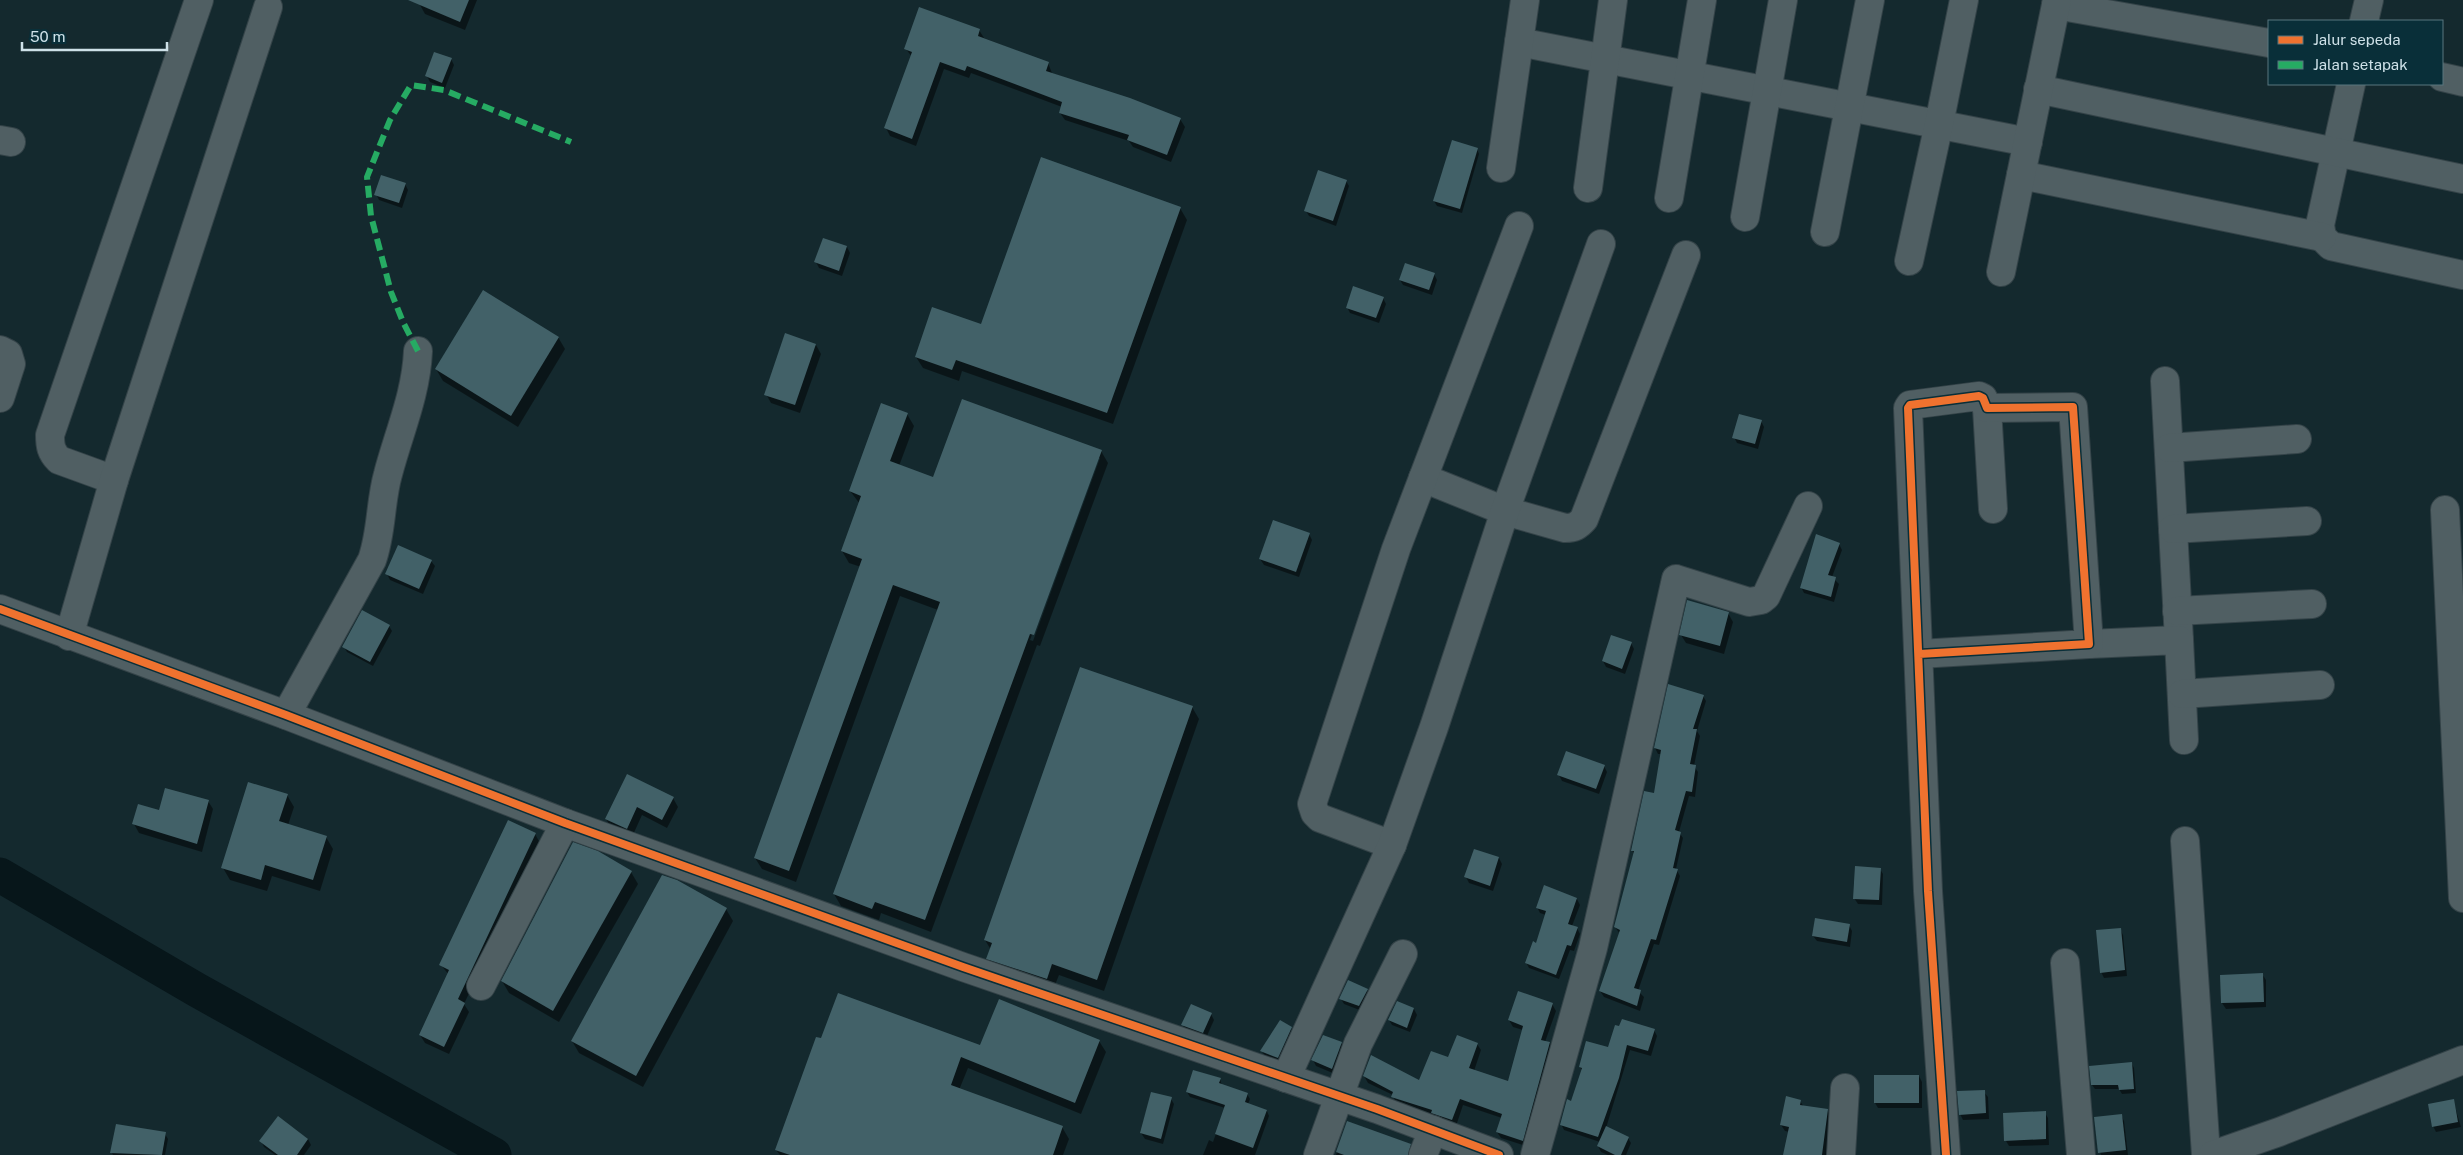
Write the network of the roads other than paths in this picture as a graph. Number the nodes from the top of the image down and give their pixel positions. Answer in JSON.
{"nodes":[{"id":1,"x":199,"y":0,"type":"edge"},
{"id":2,"x":1525,"y":0,"type":"edge"},
{"id":3,"x":1613,"y":0,"type":"edge"},
{"id":4,"x":1702,"y":0,"type":"edge"},
{"id":5,"x":1783,"y":0,"type":"edge"},
{"id":6,"x":1870,"y":0,"type":"edge"},
{"id":7,"x":1964,"y":0,"type":"edge"},
{"id":8,"x":2369,"y":0,"type":"edge"},
{"id":9,"x":2056,"y":3,"type":"edge"},
{"id":10,"x":268,"y":7,"type":"dead end"},
{"id":11,"x":2364,"y":20,"type":"edge"},
{"id":12,"x":1519,"y":42,"type":"junction"},
{"id":13,"x":2268,"y":43,"type":"edge"},
{"id":14,"x":1604,"y":59,"type":"junction"},
{"id":15,"x":1690,"y":76,"type":"junction"},
{"id":16,"x":2443,"y":77,"type":"edge"},
{"id":17,"x":2463,"y":82,"type":"edge"},
{"id":18,"x":2351,"y":85,"type":"edge"},
{"id":19,"x":2038,"y":89,"type":"junction"},
{"id":20,"x":1767,"y":91,"type":"junction"},
{"id":21,"x":1850,"y":107,"type":"junction"},
{"id":22,"x":1939,"y":124,"type":"junction"},
{"id":23,"x":2028,"y":142,"type":"junction"},
{"id":24,"x":2336,"y":152,"type":"junction"},
{"id":25,"x":1501,"y":168,"type":"dead end"},
{"id":26,"x":2021,"y":175,"type":"junction"},
{"id":27,"x":2463,"y":179,"type":"edge"},
{"id":28,"x":1588,"y":188,"type":"dead end"},
{"id":29,"x":1669,"y":198,"type":"dead end"},
{"id":30,"x":1745,"y":216,"type":"dead end"},
{"id":31,"x":1519,"y":226,"type":"dead end"},
{"id":32,"x":1825,"y":232,"type":"dead end"},
{"id":33,"x":2322,"y":237,"type":"junction"},
{"id":34,"x":1602,"y":244,"type":"dead end"},
{"id":35,"x":1686,"y":255,"type":"dead end"},
{"id":36,"x":1909,"y":261,"type":"dead end"},
{"id":37,"x":2000,"y":272,"type":"dead end"},
{"id":38,"x":2463,"y":275,"type":"edge"},
{"id":39,"x":0,"y":350,"type":"edge"},
{"id":40,"x":418,"y":351,"type":"dead end"},
{"id":41,"x":2165,"y":381,"type":"dead end"},
{"id":42,"x":0,"y":398,"type":"edge"},
{"id":43,"x":1986,"y":408,"type":"junction"},
{"id":44,"x":2297,"y":438,"type":"dead end"},
{"id":45,"x":2169,"y":448,"type":"junction"},
{"id":46,"x":1423,"y":478,"type":"junction"},
{"id":47,"x":114,"y":480,"type":"junction"},
{"id":48,"x":1808,"y":506,"type":"dead end"},
{"id":49,"x":1993,"y":509,"type":"dead end"},
{"id":50,"x":2445,"y":510,"type":"dead end"},
{"id":51,"x":1505,"y":511,"type":"junction"},
{"id":52,"x":2307,"y":521,"type":"dead end"},
{"id":53,"x":2173,"y":529,"type":"junction"},
{"id":54,"x":2312,"y":604,"type":"dead end"},
{"id":55,"x":0,"y":609,"type":"edge"},
{"id":56,"x":2177,"y":611,"type":"junction"},
{"id":57,"x":69,"y":636,"type":"junction"},
{"id":58,"x":2179,"y":640,"type":"junction"},
{"id":59,"x":2089,"y":644,"type":"junction"},
{"id":60,"x":1919,"y":654,"type":"junction"},
{"id":61,"x":2320,"y":685,"type":"dead end"},
{"id":62,"x":2182,"y":694,"type":"junction"},
{"id":63,"x":286,"y":715,"type":"junction"},
{"id":64,"x":2184,"y":740,"type":"dead end"},
{"id":65,"x":565,"y":824,"type":"junction"},
{"id":66,"x":2185,"y":841,"type":"dead end"},
{"id":67,"x":1392,"y":845,"type":"junction"},
{"id":68,"x":2463,"y":898,"type":"edge"},
{"id":69,"x":1403,"y":954,"type":"dead end"},
{"id":70,"x":2065,"y":963,"type":"dead end"},
{"id":71,"x":481,"y":986,"type":"dead end"},
{"id":72,"x":2463,"y":1060,"type":"edge"},
{"id":73,"x":1286,"y":1078,"type":"junction"},
{"id":74,"x":1845,"y":1088,"type":"dead end"},
{"id":75,"x":1339,"y":1096,"type":"junction"},
{"id":76,"x":1433,"y":1130,"type":"junction"},
{"id":77,"x":1318,"y":1155,"type":"edge"},
{"id":78,"x":1423,"y":1155,"type":"edge"},
{"id":79,"x":1499,"y":1155,"type":"edge"},
{"id":80,"x":1535,"y":1155,"type":"edge"},
{"id":81,"x":1842,"y":1155,"type":"edge"},
{"id":82,"x":1946,"y":1155,"type":"edge"},
{"id":83,"x":2081,"y":1155,"type":"edge"},
{"id":84,"x":2206,"y":1155,"type":"edge"},
{"id":85,"x":2213,"y":1155,"type":"edge"}],
"edges":[{"from":1,"to":47,"type":"street"},
{"from":2,"to":12,"type":"street"},
{"from":3,"to":14,"type":"street"},
{"from":4,"to":15,"type":"street"},
{"from":5,"to":20,"type":"street"},
{"from":6,"to":21,"type":"street"},
{"from":7,"to":22,"type":"street"},
{"from":8,"to":11,"type":"street"},
{"from":9,"to":13,"type":"street"},
{"from":9,"to":19,"type":"street"},
{"from":10,"to":47,"type":"street"},
{"from":12,"to":14,"type":"street"},
{"from":12,"to":25,"type":"street"},
{"from":14,"to":15,"type":"street"},
{"from":14,"to":28,"type":"street"},
{"from":15,"to":20,"type":"street"},
{"from":15,"to":29,"type":"street"},
{"from":16,"to":17,"type":"street"},
{"from":18,"to":24,"type":"street"},
{"from":19,"to":23,"type":"street"},
{"from":19,"to":24,"type":"street"},
{"from":20,"to":21,"type":"street"},
{"from":20,"to":30,"type":"street"},
{"from":21,"to":22,"type":"street"},
{"from":21,"to":32,"type":"street"},
{"from":22,"to":23,"type":"street"},
{"from":22,"to":36,"type":"street"},
{"from":23,"to":26,"type":"street"},
{"from":24,"to":27,"type":"street"},
{"from":24,"to":33,"type":"street"},
{"from":26,"to":33,"type":"street"},
{"from":26,"to":37,"type":"street"},
{"from":31,"to":46,"type":"street"},
{"from":33,"to":38,"type":"street"},
{"from":34,"to":51,"type":"street"},
{"from":35,"to":51,"type":"street"},
{"from":39,"to":42,"type":"street"},
{"from":40,"to":63,"type":"street"},
{"from":41,"to":45,"type":"street"},
{"from":43,"to":49,"type":"street"},
{"from":43,"to":59,"type":"street"},
{"from":43,"to":60,"type":"street"},
{"from":44,"to":45,"type":"street"},
{"from":45,"to":53,"type":"street"},
{"from":46,"to":51,"type":"street"},
{"from":46,"to":67,"type":"street"},
{"from":47,"to":57,"type":"street"},
{"from":48,"to":80,"type":"street"},
{"from":50,"to":68,"type":"street"},
{"from":51,"to":67,"type":"street"},
{"from":52,"to":53,"type":"street"},
{"from":53,"to":56,"type":"street"},
{"from":54,"to":56,"type":"street"},
{"from":55,"to":57,"type":"street"},
{"from":56,"to":58,"type":"street"},
{"from":57,"to":63,"type":"street"},
{"from":58,"to":59,"type":"street"},
{"from":58,"to":62,"type":"street"},
{"from":59,"to":60,"type":"street"},
{"from":60,"to":82,"type":"street"},
{"from":61,"to":62,"type":"street"},
{"from":62,"to":64,"type":"street"},
{"from":63,"to":65,"type":"street"},
{"from":65,"to":71,"type":"street"},
{"from":65,"to":73,"type":"street"},
{"from":66,"to":84,"type":"street"},
{"from":67,"to":73,"type":"street"},
{"from":69,"to":75,"type":"street"},
{"from":70,"to":83,"type":"street"},
{"from":72,"to":85,"type":"street"},
{"from":73,"to":75,"type":"street"},
{"from":74,"to":81,"type":"street"},
{"from":75,"to":76,"type":"street"},
{"from":75,"to":77,"type":"street"},
{"from":76,"to":78,"type":"street"},
{"from":76,"to":79,"type":"street"}]}
